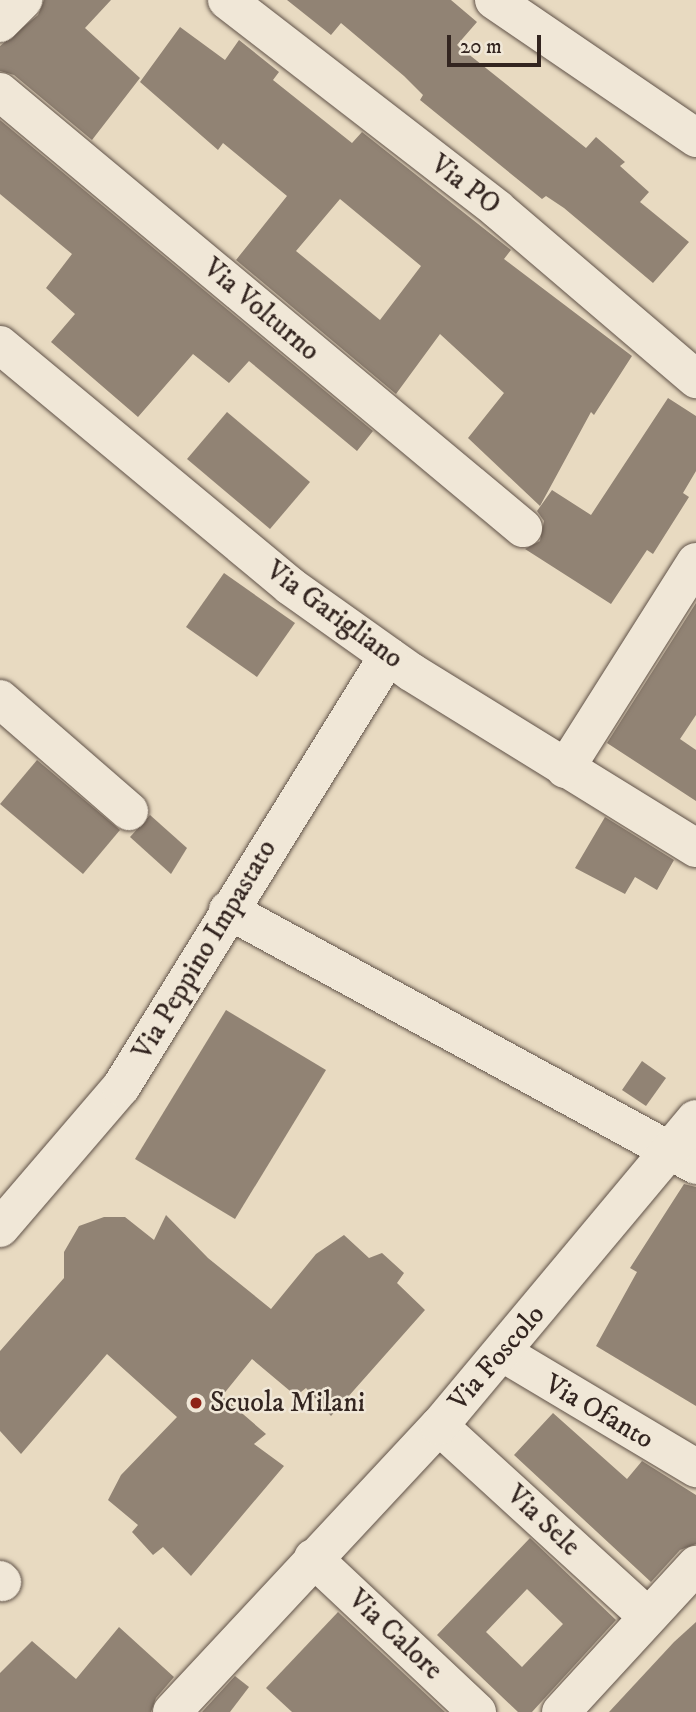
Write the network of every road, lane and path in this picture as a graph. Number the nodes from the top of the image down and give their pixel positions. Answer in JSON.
{"nodes":[{"id":1,"x":23,"y":0,"type":"edge"},
{"id":2,"x":227,"y":0,"type":"edge"},
{"id":3,"x":494,"y":0,"type":"edge"},
{"id":4,"x":0,"y":23,"type":"edge"},
{"id":5,"x":0,"y":92,"type":"edge"},
{"id":6,"x":696,"y":138,"type":"edge"},
{"id":7,"x":0,"y":345,"type":"edge"},
{"id":8,"x":696,"y":379,"type":"edge"},
{"id":9,"x":523,"y":528,"type":"dead end"},
{"id":10,"x":696,"y":562,"type":"edge"},
{"id":11,"x":388,"y":656,"type":"junction"},
{"id":12,"x":0,"y":699,"type":"edge"},
{"id":13,"x":565,"y":769,"type":"junction"},
{"id":14,"x":129,"y":811,"type":"dead end"},
{"id":15,"x":696,"y":848,"type":"edge"},
{"id":16,"x":228,"y":910,"type":"junction"},
{"id":17,"x":696,"y":1119,"type":"edge"},
{"id":18,"x":684,"y":1158,"type":"edge"},
{"id":19,"x":0,"y":1228,"type":"edge"},
{"id":20,"x":503,"y":1353,"type":"junction"},
{"id":21,"x":439,"y":1426,"type":"junction"},
{"id":22,"x":696,"y":1468,"type":"edge"},
{"id":23,"x":313,"y":1558,"type":"junction"},
{"id":24,"x":696,"y":1565,"type":"edge"},
{"id":25,"x":647,"y":1616,"type":"junction"},
{"id":26,"x":172,"y":1712,"type":"edge"},
{"id":27,"x":477,"y":1712,"type":"edge"},
{"id":28,"x":561,"y":1712,"type":"edge"}],
"edges":[{"from":1,"to":4,"type":"street"},
{"from":2,"to":8,"type":"street","name":"Via PO"},
{"from":3,"to":6,"type":"street"},
{"from":5,"to":9,"type":"street","name":"Via Volturno"},
{"from":7,"to":11,"type":"street","name":"Via Garigliano"},
{"from":10,"to":13,"type":"street"},
{"from":11,"to":13,"type":"street","name":"Via Garigliano"},
{"from":11,"to":16,"type":"street","name":"Via Peppino Impastato"},
{"from":12,"to":14,"type":"street"},
{"from":13,"to":15,"type":"street","name":"Via Garigliano"},
{"from":16,"to":18,"type":"street"},
{"from":16,"to":19,"type":"street","name":"Via Peppino Impastato"},
{"from":17,"to":18,"type":"street","name":"Via Foscolo"},
{"from":18,"to":20,"type":"street","name":"Via Foscolo"},
{"from":20,"to":21,"type":"street","name":"Via Foscolo"},
{"from":20,"to":22,"type":"street","name":"Via Ofanto"},
{"from":21,"to":23,"type":"street","name":"Via Foscolo"},
{"from":21,"to":25,"type":"street","name":"Via Sele"},
{"from":23,"to":26,"type":"street","name":"Via Foscolo"},
{"from":23,"to":27,"type":"street","name":"Via Calore"},
{"from":24,"to":25,"type":"street"},
{"from":25,"to":28,"type":"street"}]}
